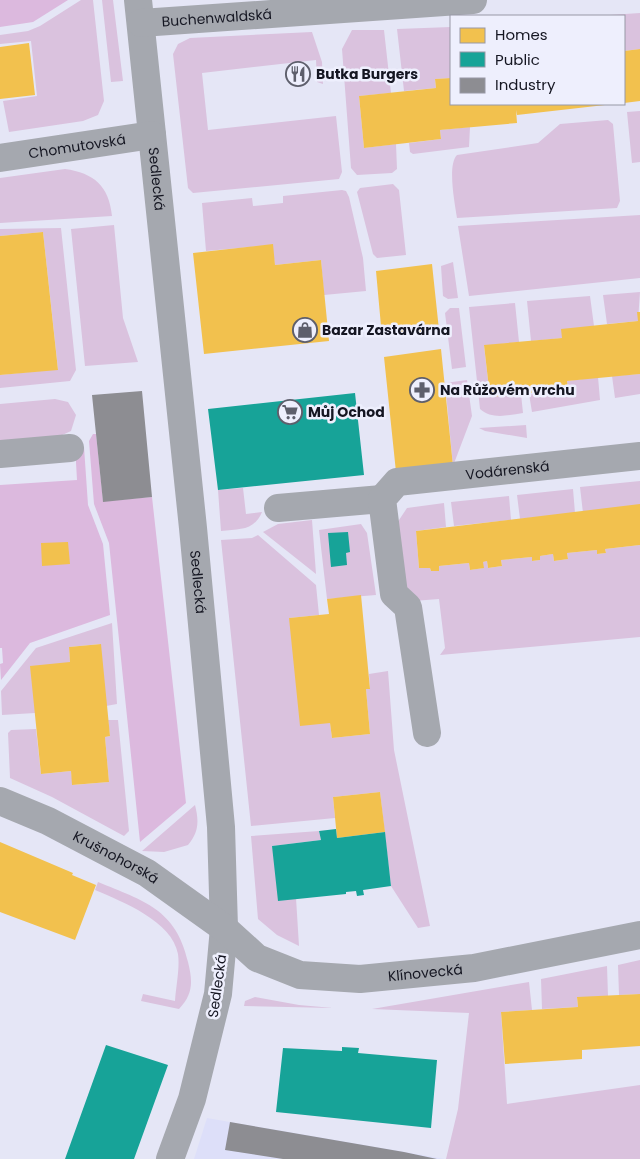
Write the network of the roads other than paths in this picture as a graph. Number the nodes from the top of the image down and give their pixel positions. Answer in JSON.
{"nodes":[{"id":1,"x":473,"y":0,"type":"edge"},
{"id":2,"x":140,"y":11,"type":"edge"},
{"id":3,"x":152,"y":135,"type":"junction"},
{"id":4,"x":0,"y":158,"type":"edge"},
{"id":5,"x":70,"y":448,"type":"dead end"},
{"id":6,"x":0,"y":454,"type":"edge"},
{"id":7,"x":640,"y":456,"type":"edge"},
{"id":8,"x":382,"y":499,"type":"junction"},
{"id":9,"x":278,"y":508,"type":"dead end"},
{"id":10,"x":427,"y":733,"type":"dead end"},
{"id":11,"x":0,"y":801,"type":"edge"},
{"id":12,"x":224,"y":928,"type":"junction"},
{"id":13,"x":640,"y":935,"type":"edge"},
{"id":14,"x":170,"y":1159,"type":"edge"}],
"edges":[{"from":1,"to":2,"type":"street","name":"Buchenwaldská"},
{"from":2,"to":3,"type":"street","name":"Sedlecká"},
{"from":3,"to":4,"type":"street","name":"Chomutovská"},
{"from":3,"to":12,"type":"street","name":"Sedlecká"},
{"from":5,"to":6,"type":"street"},
{"from":7,"to":8,"type":"street","name":"Vodárenská"},
{"from":8,"to":9,"type":"street"},
{"from":8,"to":10,"type":"street"},
{"from":11,"to":12,"type":"street","name":"Krušnohorská"},
{"from":12,"to":13,"type":"street","name":"Klínovecká"},
{"from":12,"to":14,"type":"street","name":"Sedlecká"}]}
